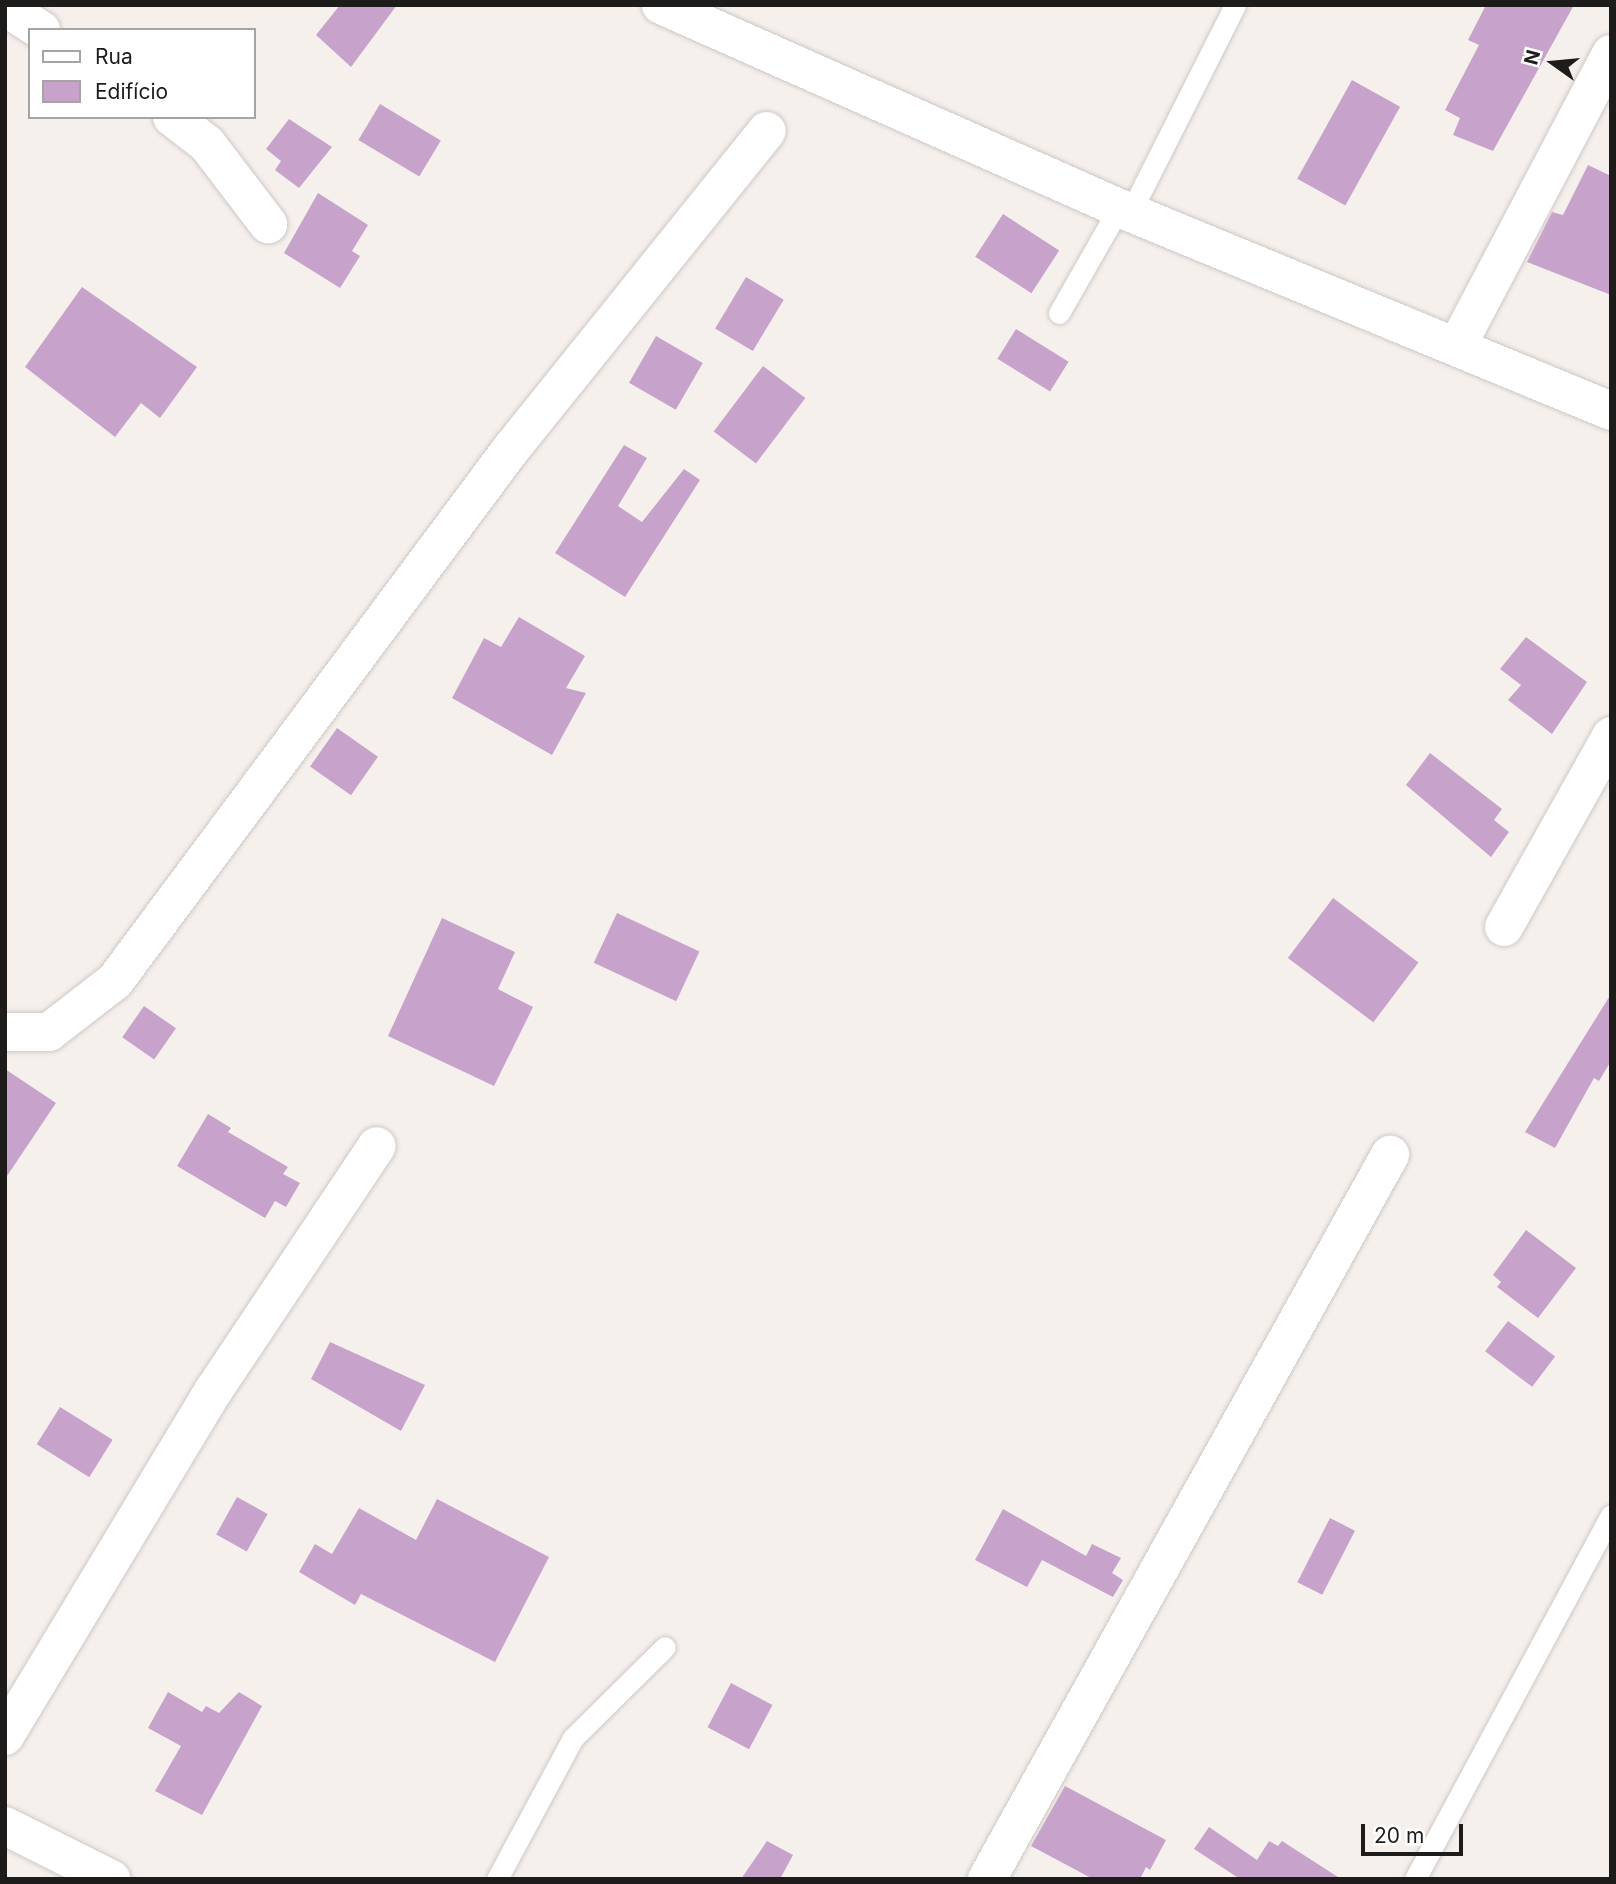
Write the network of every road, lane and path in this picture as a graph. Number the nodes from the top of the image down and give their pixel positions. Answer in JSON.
{"nodes":[{"id":1,"x":661,"y":5,"type":"edge"},
{"id":2,"x":1235,"y":5,"type":"edge"},
{"id":3,"x":5,"y":7,"type":"edge"},
{"id":4,"x":38,"y":28,"type":"edge"},
{"id":5,"x":1611,"y":54,"type":"edge"},
{"id":6,"x":174,"y":119,"type":"edge"},
{"id":7,"x":767,"y":131,"type":"dead end"},
{"id":8,"x":1125,"y":210,"type":"junction"},
{"id":9,"x":268,"y":224,"type":"dead end"},
{"id":10,"x":1059,"y":313,"type":"dead end"},
{"id":11,"x":1458,"y":344,"type":"junction"},
{"id":12,"x":1611,"y":411,"type":"edge"},
{"id":13,"x":1611,"y":736,"type":"edge"},
{"id":14,"x":1504,"y":928,"type":"dead end"},
{"id":15,"x":5,"y":1032,"type":"edge"},
{"id":16,"x":377,"y":1146,"type":"dead end"},
{"id":17,"x":1390,"y":1155,"type":"dead end"},
{"id":18,"x":1611,"y":1515,"type":"edge"},
{"id":19,"x":665,"y":1647,"type":"dead end"},
{"id":20,"x":5,"y":1736,"type":"edge"},
{"id":21,"x":5,"y":1826,"type":"edge"},
{"id":22,"x":111,"y":1879,"type":"edge"},
{"id":23,"x":497,"y":1879,"type":"edge"},
{"id":24,"x":987,"y":1879,"type":"edge"},
{"id":25,"x":1415,"y":1879,"type":"edge"}],
"edges":[{"from":1,"to":8,"type":"street"},
{"from":2,"to":8,"type":"lane"},
{"from":3,"to":4,"type":"street"},
{"from":5,"to":11,"type":"street"},
{"from":6,"to":9,"type":"street"},
{"from":7,"to":15,"type":"street"},
{"from":8,"to":10,"type":"lane"},
{"from":8,"to":11,"type":"street"},
{"from":11,"to":12,"type":"street"},
{"from":13,"to":14,"type":"street"},
{"from":16,"to":20,"type":"street"},
{"from":17,"to":24,"type":"street"},
{"from":18,"to":25,"type":"lane"},
{"from":19,"to":23,"type":"lane"},
{"from":21,"to":22,"type":"street"}]}
